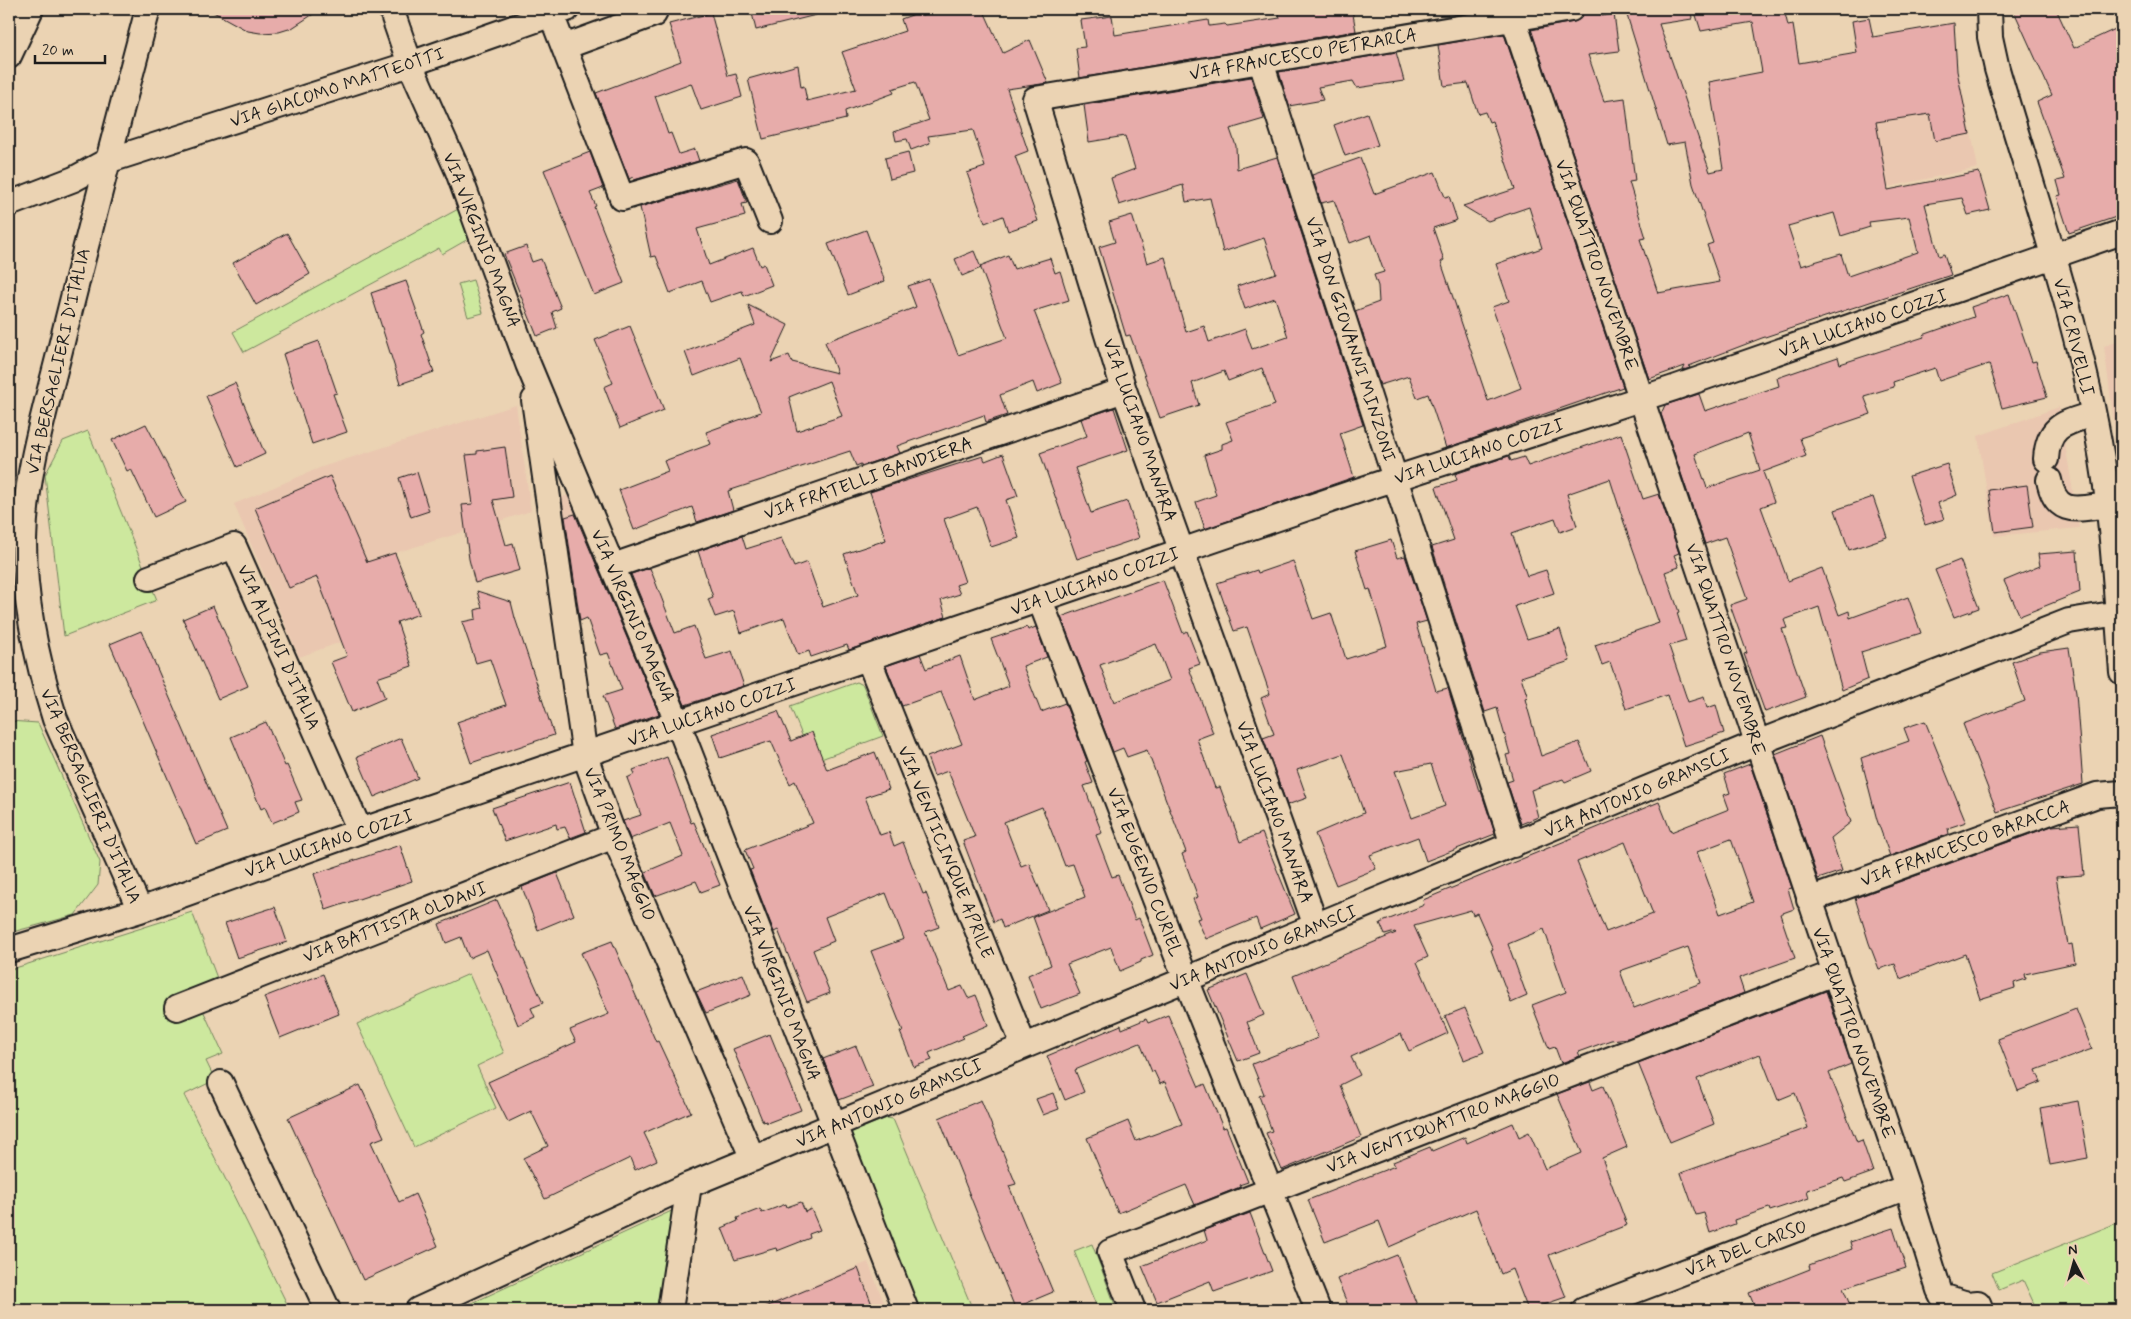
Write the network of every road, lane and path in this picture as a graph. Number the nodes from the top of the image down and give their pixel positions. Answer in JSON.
{"nodes":[{"id":1,"x":30,"y":9,"type":"edge"},
{"id":2,"x":148,"y":9,"type":"edge"},
{"id":3,"x":391,"y":9,"type":"edge"},
{"id":4,"x":651,"y":9,"type":"edge"},
{"id":5,"x":1571,"y":9,"type":"edge"},
{"id":6,"x":1989,"y":9,"type":"edge"},
{"id":7,"x":559,"y":12,"type":"edge"},
{"id":8,"x":1512,"y":14,"type":"edge"},
{"id":9,"x":564,"y":47,"type":"junction"},
{"id":10,"x":9,"y":56,"type":"edge"},
{"id":11,"x":1261,"y":62,"type":"junction"},
{"id":12,"x":410,"y":64,"type":"junction"},
{"id":13,"x":1034,"y":99,"type":"joint"},
{"id":14,"x":107,"y":162,"type":"junction"},
{"id":15,"x":9,"y":204,"type":"edge"},
{"id":16,"x":770,"y":221,"type":"dead end"},
{"id":17,"x":2122,"y":232,"type":"edge"},
{"id":18,"x":2052,"y":256,"type":"junction"},
{"id":19,"x":528,"y":364,"type":"junction"},
{"id":20,"x":1124,"y":390,"type":"junction"},
{"id":21,"x":1642,"y":399,"type":"junction"},
{"id":22,"x":2094,"y":414,"type":"junction"},
{"id":23,"x":1396,"y":478,"type":"junction"},
{"id":24,"x":2107,"y":505,"type":"junction"},
{"id":25,"x":1181,"y":551,"type":"junction"},
{"id":26,"x":612,"y":566,"type":"junction"},
{"id":27,"x":149,"y":578,"type":"dead end"},
{"id":28,"x":1040,"y":600,"type":"junction"},
{"id":29,"x":2118,"y":613,"type":"junction"},
{"id":30,"x":868,"y":658,"type":"junction"},
{"id":31,"x":2122,"y":672,"type":"edge"},
{"id":32,"x":678,"y":723,"type":"junction"},
{"id":33,"x":1757,"y":743,"type":"junction"},
{"id":34,"x":585,"y":756,"type":"junction"},
{"id":35,"x":2122,"y":792,"type":"edge"},
{"id":36,"x":360,"y":831,"type":"junction"},
{"id":37,"x":614,"y":836,"type":"junction"},
{"id":38,"x":1513,"y":845,"type":"junction"},
{"id":39,"x":1809,"y":900,"type":"junction"},
{"id":40,"x":140,"y":910,"type":"junction"},
{"id":41,"x":1316,"y":926,"type":"junction"},
{"id":42,"x":9,"y":950,"type":"edge"},
{"id":43,"x":1834,"y":973,"type":"junction"},
{"id":44,"x":1186,"y":979,"type":"junction"},
{"id":45,"x":177,"y":1008,"type":"dead end"},
{"id":46,"x":1024,"y":1046,"type":"junction"},
{"id":47,"x":221,"y":1083,"type":"dead end"},
{"id":48,"x":833,"y":1126,"type":"junction"},
{"id":49,"x":753,"y":1159,"type":"junction"},
{"id":50,"x":689,"y":1185,"type":"junction"},
{"id":51,"x":1907,"y":1187,"type":"junction"},
{"id":52,"x":1271,"y":1190,"type":"junction"},
{"id":53,"x":1980,"y":1307,"type":"edge"},
{"id":54,"x":328,"y":1310,"type":"edge"},
{"id":55,"x":418,"y":1310,"type":"edge"},
{"id":56,"x":670,"y":1310,"type":"edge"},
{"id":57,"x":906,"y":1310,"type":"edge"},
{"id":58,"x":1133,"y":1310,"type":"edge"},
{"id":59,"x":1318,"y":1310,"type":"edge"},
{"id":60,"x":1584,"y":1310,"type":"edge"}],
"edges":[{"from":1,"to":10,"type":"street"},
{"from":2,"to":14,"type":"street","name":"VIA BERSAGLIERI D'ITALIA"},
{"from":3,"to":12,"type":"street","name":"VIA VIRGINIO MAGNA"},
{"from":4,"to":9,"type":"street"},
{"from":5,"to":8,"type":"street","name":"VIA FRANCESCO PETRARCA"},
{"from":6,"to":18,"type":"street","name":"VIA CRIVELLI"},
{"from":7,"to":9,"type":"street"},
{"from":7,"to":12,"type":"street","name":"VIA GIACOMO MATTEOTTI"},
{"from":8,"to":11,"type":"street","name":"VIA FRANCESCO PETRARCA"},
{"from":8,"to":21,"type":"street","name":"VIA QUATTRO NOVEMBRE"},
{"from":9,"to":16,"type":"street"},
{"from":11,"to":13,"type":"street","name":"VIA FRANCESCO PETRARCA"},
{"from":11,"to":23,"type":"street","name":"VIA DON GIOVANNI MINZONI"},
{"from":12,"to":14,"type":"street","name":"VIA GIACOMO MATTEOTTI"},
{"from":12,"to":19,"type":"street","name":"VIA VIRGINIO MAGNA"},
{"from":13,"to":20,"type":"street","name":"VIA LUCIANO MANARA"},
{"from":14,"to":15,"type":"street","name":"VIA GIACOMO MATTEOTTI"},
{"from":14,"to":40,"type":"street","name":"VIA BERSAGLIERI D'ITALIA"},
{"from":17,"to":18,"type":"street","name":"VIA LUCIANO COZZI"},
{"from":18,"to":21,"type":"street","name":"VIA LUCIANO COZZI"},
{"from":18,"to":22,"type":"street","name":"VIA CRIVELLI"},
{"from":19,"to":26,"type":"street","name":"VIA VIRGINIO MAGNA"},
{"from":19,"to":34,"type":"street","name":"VIA PRIMO MAGGIO"},
{"from":20,"to":25,"type":"street","name":"VIA LUCIANO MANARA"},
{"from":20,"to":26,"type":"street","name":"VIA FRATELLI BANDIERA"},
{"from":21,"to":23,"type":"street","name":"VIA LUCIANO COZZI"},
{"from":21,"to":33,"type":"street","name":"VIA QUATTRO NOVEMBRE"},
{"from":22,"to":24,"type":"street","name":"VIA CRIVELLI"},
{"from":22,"to":24,"type":"street"},
{"from":23,"to":25,"type":"street","name":"VIA LUCIANO COZZI"},
{"from":23,"to":38,"type":"street","name":"VIA DON GIOVANNI MINZONI"},
{"from":24,"to":29,"type":"street","name":"VIA CRIVELLI"},
{"from":25,"to":28,"type":"street","name":"VIA LUCIANO COZZI"},
{"from":25,"to":41,"type":"street","name":"VIA LUCIANO MANARA"},
{"from":26,"to":32,"type":"street","name":"VIA VIRGINIO MAGNA"},
{"from":27,"to":36,"type":"street","name":"VIA ALPINI D'ITALIA"},
{"from":28,"to":30,"type":"street","name":"VIA LUCIANO COZZI"},
{"from":28,"to":44,"type":"street","name":"VIA EUGENIO CURIEL"},
{"from":29,"to":31,"type":"street","name":"VIA CRIVELLI"},
{"from":29,"to":33,"type":"street","name":"VIA ANTONIO GRAMSCI"},
{"from":30,"to":32,"type":"street","name":"VIA LUCIANO COZZI"},
{"from":30,"to":46,"type":"street","name":"VIA VENTICINQUE APRILE"},
{"from":32,"to":34,"type":"street","name":"VIA LUCIANO COZZI"},
{"from":32,"to":48,"type":"street","name":"VIA VIRGINIO MAGNA"},
{"from":33,"to":38,"type":"street","name":"VIA ANTONIO GRAMSCI"},
{"from":33,"to":39,"type":"street","name":"VIA QUATTRO NOVEMBRE"},
{"from":34,"to":36,"type":"street","name":"VIA LUCIANO COZZI"},
{"from":34,"to":37,"type":"street","name":"VIA PRIMO MAGGIO"},
{"from":35,"to":39,"type":"street","name":"VIA FRANCESCO BARACCA"},
{"from":36,"to":40,"type":"street","name":"VIA LUCIANO COZZI"},
{"from":37,"to":45,"type":"street","name":"VIA BATTISTA OLDANI"},
{"from":37,"to":49,"type":"street","name":"VIA PRIMO MAGGIO"},
{"from":38,"to":41,"type":"street","name":"VIA ANTONIO GRAMSCI"},
{"from":39,"to":43,"type":"street","name":"VIA QUATTRO NOVEMBRE"},
{"from":40,"to":42,"type":"street","name":"VIA LUCIANO COZZI"},
{"from":41,"to":44,"type":"street","name":"VIA ANTONIO GRAMSCI"},
{"from":43,"to":51,"type":"street","name":"VIA QUATTRO NOVEMBRE"},
{"from":43,"to":52,"type":"street","name":"VIA VENTIQUATTRO MAGGIO"},
{"from":44,"to":46,"type":"street","name":"VIA ANTONIO GRAMSCI"},
{"from":44,"to":52,"type":"street","name":"VIA EUGENIO CURIEL"},
{"from":46,"to":48,"type":"street","name":"VIA ANTONIO GRAMSCI"},
{"from":47,"to":54,"type":"street"},
{"from":48,"to":49,"type":"street","name":"VIA ANTONIO GRAMSCI"},
{"from":48,"to":57,"type":"street","name":"VIA VIRGINIO MAGNA"},
{"from":49,"to":50,"type":"street","name":"VIA ANTONIO GRAMSCI"},
{"from":50,"to":55,"type":"street","name":"VIA ANTONIO GRAMSCI"},
{"from":50,"to":56,"type":"street"},
{"from":51,"to":53,"type":"street","name":"VIA QUATTRO NOVEMBRE"},
{"from":51,"to":60,"type":"street","name":"VIA DEL CARSO"},
{"from":52,"to":58,"type":"street","name":"VIA VENTIQUATTRO MAGGIO"},
{"from":52,"to":59,"type":"street","name":"VIA EUGENIO CURIEL"}]}
